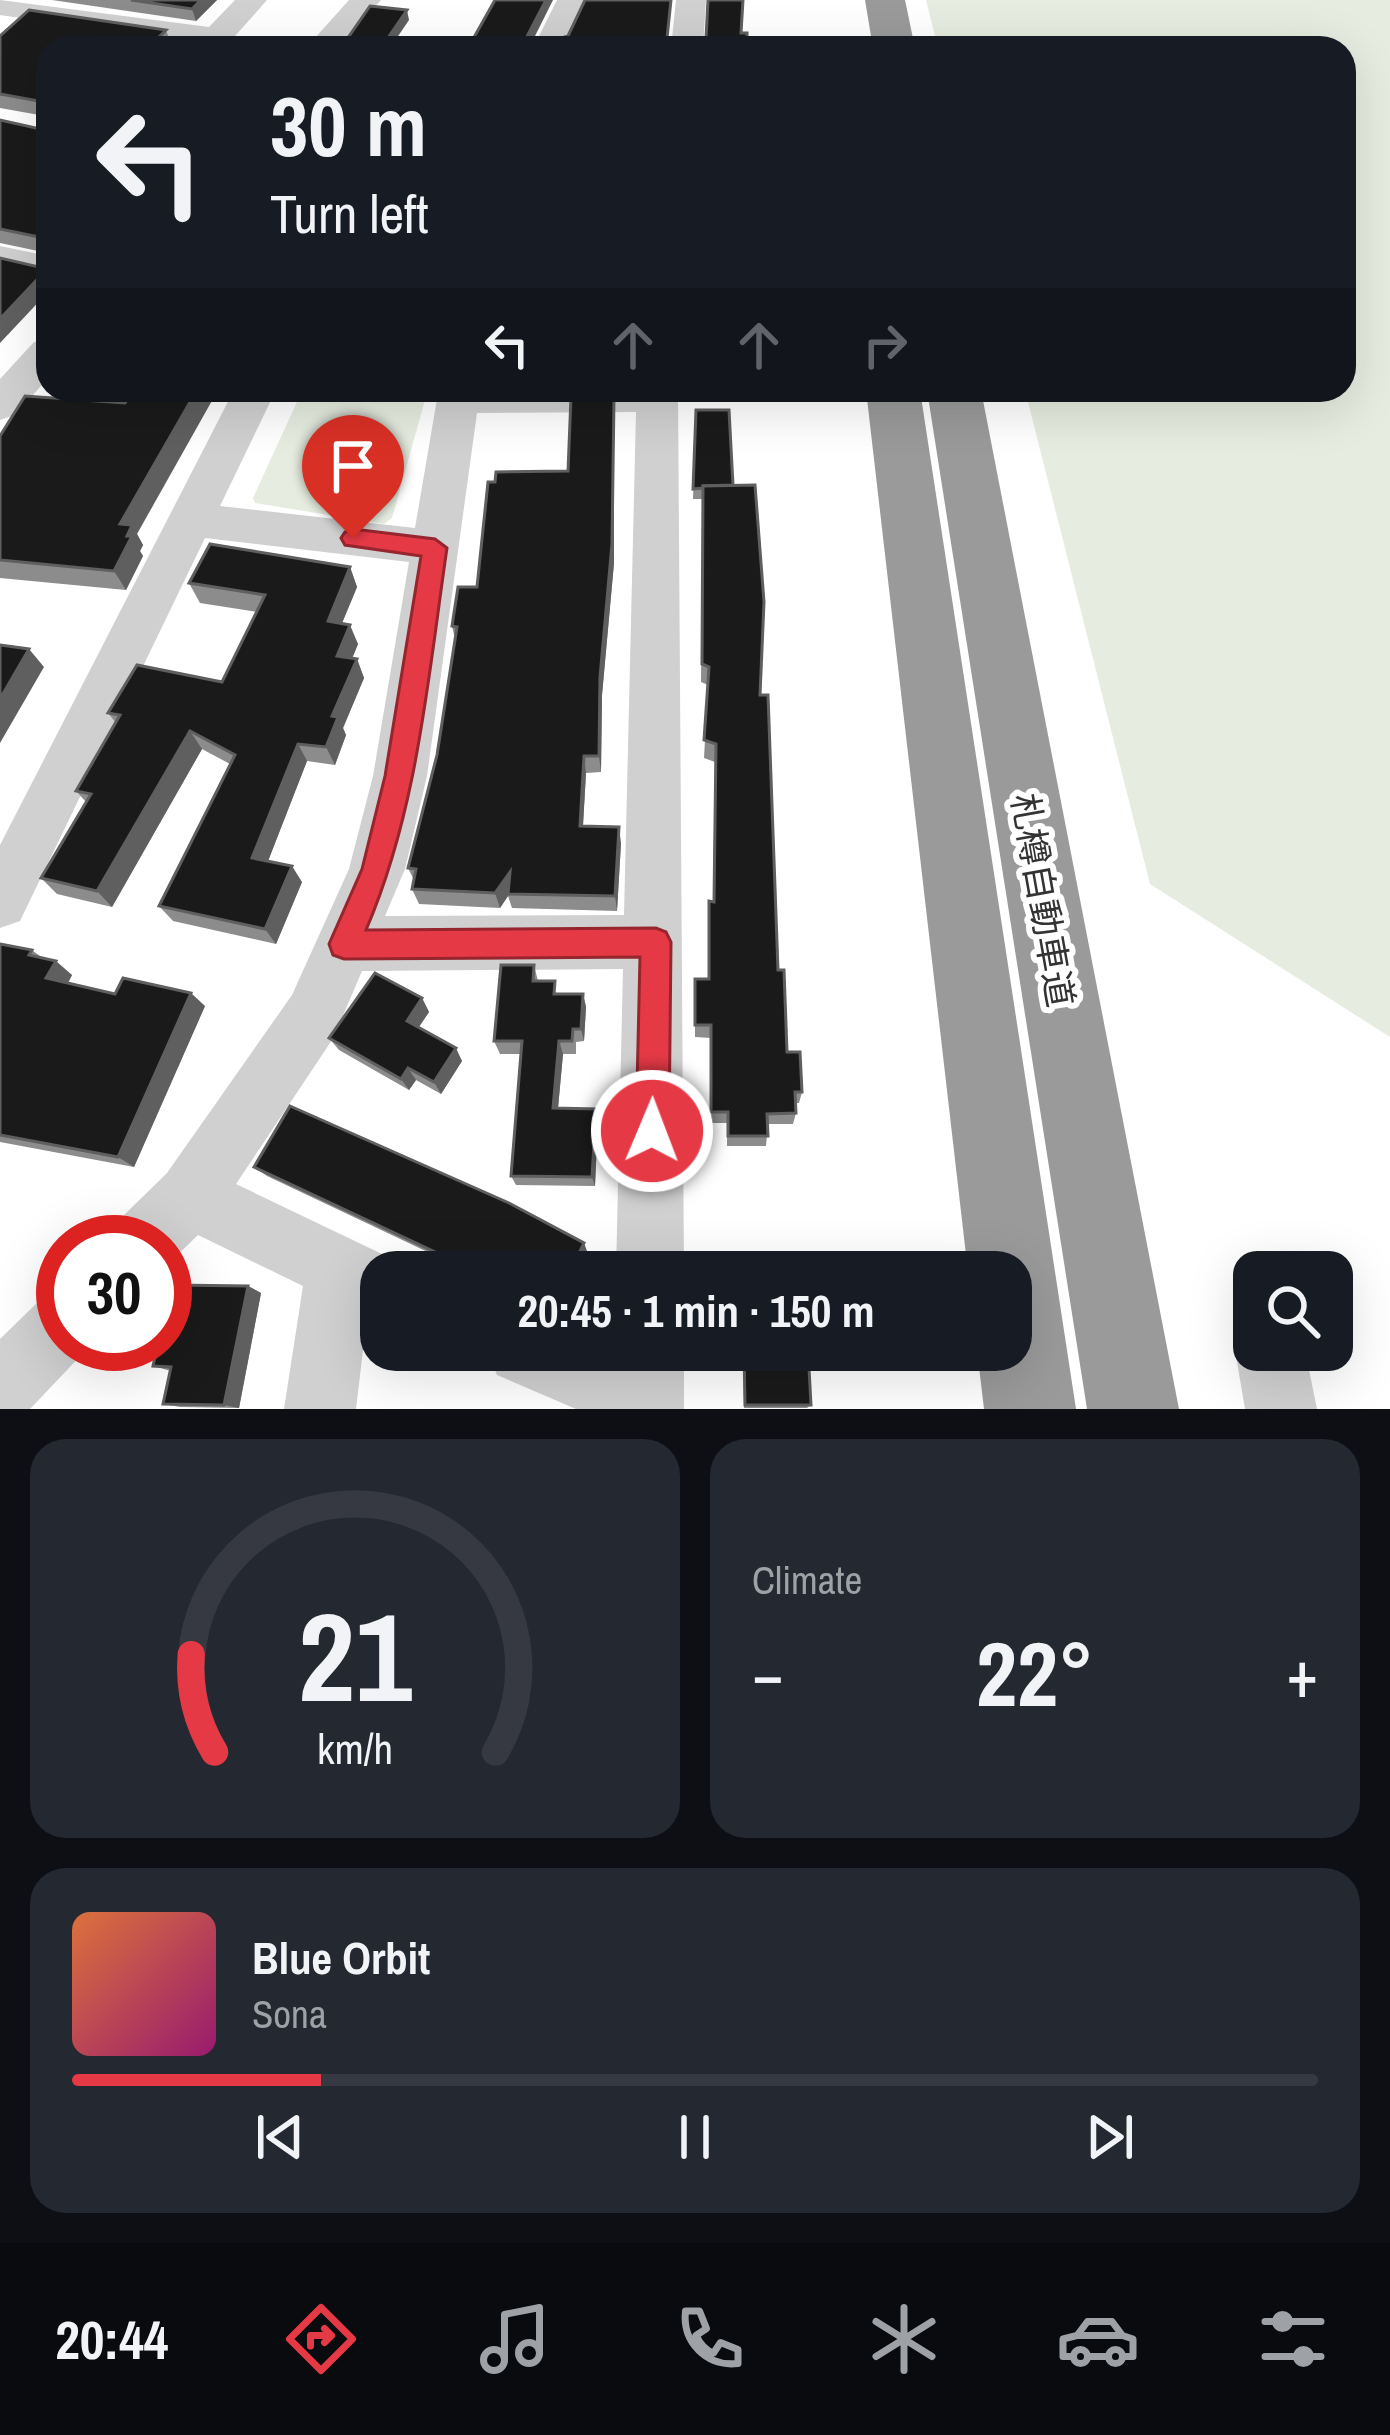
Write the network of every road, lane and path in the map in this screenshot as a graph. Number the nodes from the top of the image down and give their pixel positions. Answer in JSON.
{"nodes":[{"id":1,"x":252,"y":0,"type":"edge"},
{"id":2,"x":366,"y":0,"type":"edge"},
{"id":3,"x":572,"y":0,"type":"edge"},
{"id":4,"x":691,"y":0,"type":"edge"},
{"id":5,"x":885,"y":0,"type":"edge"},
{"id":6,"x":2,"y":3,"type":"edge"},
{"id":7,"x":142,"y":25,"type":"edge"},
{"id":8,"x":205,"y":36,"type":"edge"},
{"id":9,"x":218,"y":36,"type":"edge"},
{"id":10,"x":333,"y":36,"type":"edge"},
{"id":11,"x":555,"y":36,"type":"edge"},
{"id":12,"x":688,"y":36,"type":"edge"},
{"id":13,"x":892,"y":36,"type":"edge"},
{"id":14,"x":0,"y":258,"type":"edge"},
{"id":15,"x":36,"y":266,"type":"edge"},
{"id":16,"x":36,"y":371,"type":"edge"},
{"id":17,"x":249,"y":402,"type":"edge"},
{"id":18,"x":458,"y":402,"type":"edge"},
{"id":19,"x":657,"y":402,"type":"edge"},
{"id":20,"x":895,"y":402,"type":"edge"},
{"id":21,"x":956,"y":402,"type":"edge"},
{"id":22,"x":0,"y":405,"type":"edge"},
{"id":23,"x":190,"y":519,"type":"junction"},
{"id":24,"x":435,"y":548,"type":"junction"},
{"id":25,"x":6,"y":878,"type":"edge"},
{"id":26,"x":656,"y":942,"type":"junction"},
{"id":27,"x":344,"y":944,"type":"junction"},
{"id":28,"x":170,"y":1215,"type":"edge"},
{"id":29,"x":192,"y":1227,"type":"edge"},
{"id":30,"x":650,"y":1251,"type":"edge"},
{"id":31,"x":360,"y":1280,"type":"edge"},
{"id":32,"x":36,"y":1352,"type":"edge"},
{"id":33,"x":592,"y":1371,"type":"edge"},
{"id":34,"x":1274,"y":1371,"type":"edge"},
{"id":35,"x":649,"y":1388,"type":"edge"},
{"id":36,"x":0,"y":1389,"type":"edge"},
{"id":37,"x":320,"y":1409,"type":"edge"},
{"id":38,"x":1030,"y":1409,"type":"edge"},
{"id":39,"x":1132,"y":1409,"type":"edge"},
{"id":40,"x":1281,"y":1409,"type":"edge"}],
"edges":[{"from":1,"to":9,"type":"street"},
{"from":2,"to":10,"type":"street"},
{"from":3,"to":11,"type":"street"},
{"from":4,"to":12,"type":"street"},
{"from":5,"to":13,"type":"highway"},
{"from":6,"to":7,"type":"street"},
{"from":7,"to":8,"type":"street"},
{"from":14,"to":15,"type":"street"},
{"from":16,"to":22,"type":"street"},
{"from":17,"to":23,"type":"street"},
{"from":18,"to":24,"type":"street"},
{"from":19,"to":26,"type":"street"},
{"from":20,"to":38,"type":"highway"},
{"from":21,"to":39,"type":"highway","name":"札樽自動車道"},
{"from":23,"to":24,"type":"street"},
{"from":23,"to":25,"type":"street"},
{"from":24,"to":27,"type":"street"},
{"from":26,"to":27,"type":"street"},
{"from":26,"to":30,"type":"street"},
{"from":27,"to":28,"type":"street"},
{"from":29,"to":31,"type":"street"},
{"from":31,"to":37,"type":"street"},
{"from":32,"to":36,"type":"street"},
{"from":33,"to":35,"type":"street"},
{"from":34,"to":40,"type":"street"}]}
